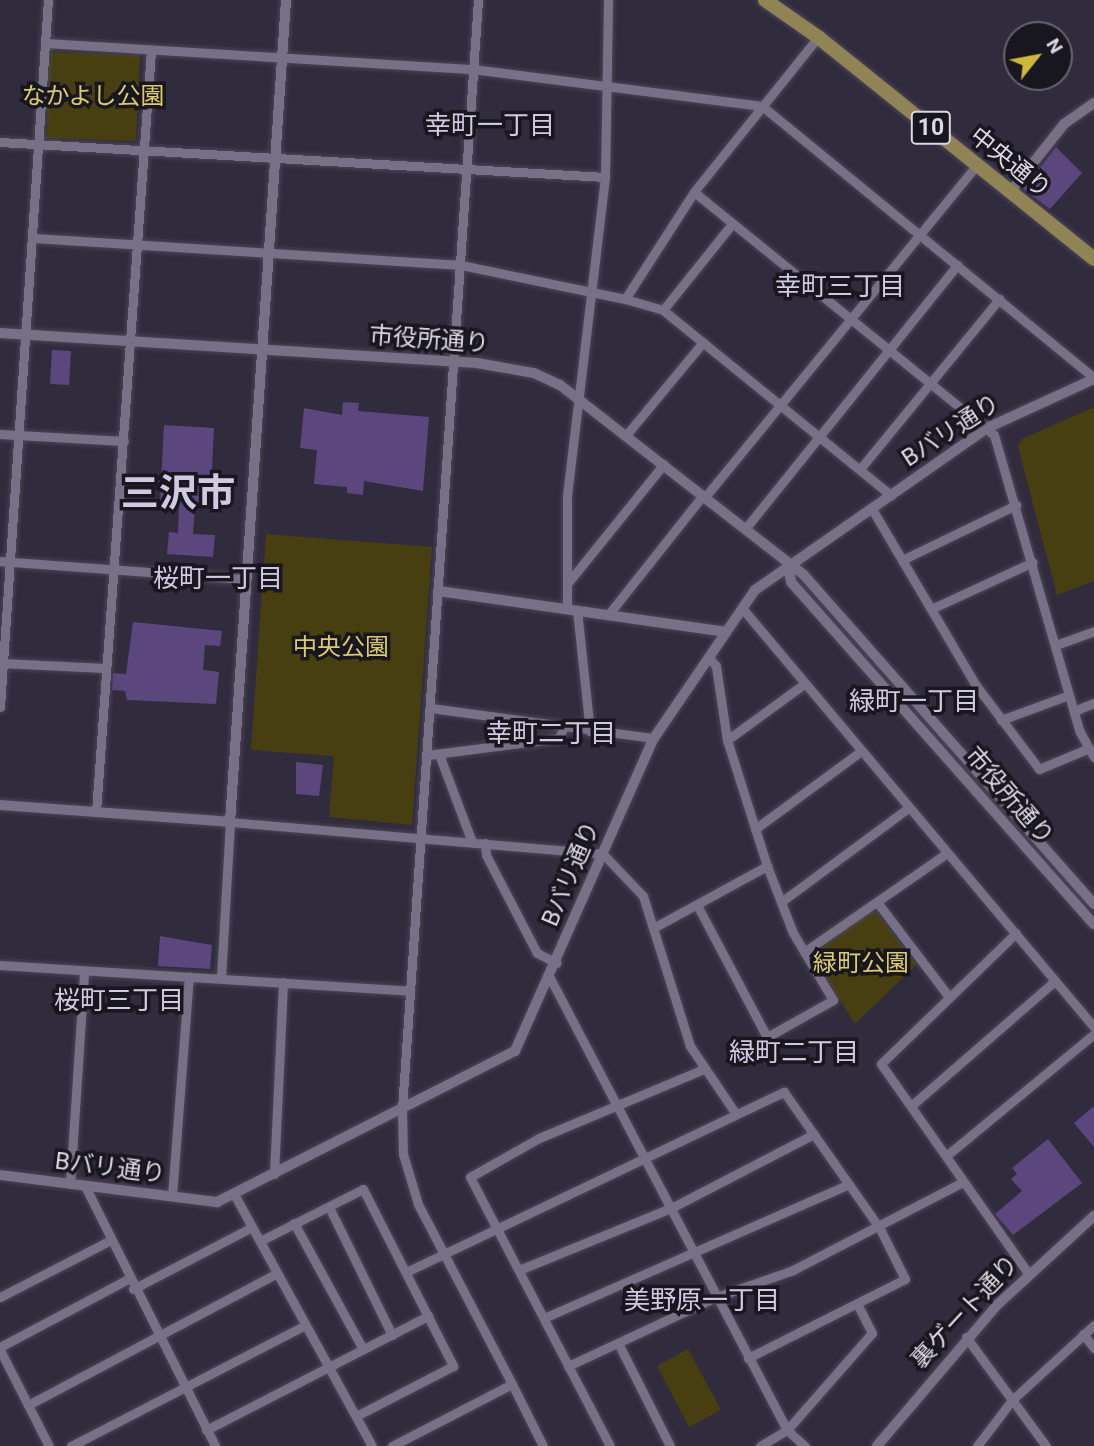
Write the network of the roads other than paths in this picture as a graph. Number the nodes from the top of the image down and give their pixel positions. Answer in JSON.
{"nodes":[{"id":1,"x":48,"y":0,"type":"edge"},
{"id":2,"x":286,"y":0,"type":"edge"},
{"id":3,"x":478,"y":0,"type":"edge"},
{"id":4,"x":608,"y":0,"type":"edge"},
{"id":5,"x":772,"y":2,"type":"edge"},
{"id":6,"x":818,"y":37,"type":"junction"},
{"id":7,"x":46,"y":43,"type":"junction"},
{"id":8,"x":151,"y":50,"type":"junction"},
{"id":9,"x":282,"y":58,"type":"junction"},
{"id":10,"x":473,"y":69,"type":"junction"},
{"id":11,"x":606,"y":88,"type":"junction"},
{"id":12,"x":1094,"y":103,"type":"edge"},
{"id":13,"x":762,"y":106,"type":"junction"},
{"id":14,"x":0,"y":142,"type":"edge"},
{"id":15,"x":39,"y":146,"type":"junction"},
{"id":16,"x":144,"y":152,"type":"junction"},
{"id":17,"x":276,"y":158,"type":"junction"},
{"id":18,"x":976,"y":165,"type":"junction"},
{"id":19,"x":467,"y":167,"type":"junction"},
{"id":20,"x":604,"y":177,"type":"junction"},
{"id":21,"x":694,"y":192,"type":"junction"},
{"id":22,"x":1010,"y":192,"type":"junction"},
{"id":23,"x":732,"y":224,"type":"junction"},
{"id":24,"x":920,"y":234,"type":"junction"},
{"id":25,"x":34,"y":238,"type":"junction"},
{"id":26,"x":134,"y":245,"type":"junction"},
{"id":27,"x":269,"y":253,"type":"junction"},
{"id":28,"x":1094,"y":259,"type":"edge"},
{"id":29,"x":461,"y":265,"type":"junction"},
{"id":30,"x":957,"y":265,"type":"junction"},
{"id":31,"x":593,"y":292,"type":"junction"},
{"id":32,"x":625,"y":299,"type":"junction"},
{"id":33,"x":999,"y":299,"type":"junction"},
{"id":34,"x":663,"y":310,"type":"junction"},
{"id":35,"x":850,"y":319,"type":"junction"},
{"id":36,"x":0,"y":333,"type":"edge"},
{"id":37,"x":26,"y":334,"type":"junction"},
{"id":38,"x":130,"y":341,"type":"junction"},
{"id":39,"x":703,"y":342,"type":"junction"},
{"id":40,"x":262,"y":350,"type":"junction"},
{"id":41,"x":889,"y":350,"type":"junction"},
{"id":42,"x":454,"y":362,"type":"junction"},
{"id":43,"x":1094,"y":378,"type":"edge"},
{"id":44,"x":930,"y":383,"type":"junction"},
{"id":45,"x":580,"y":398,"type":"junction"},
{"id":46,"x":780,"y":404,"type":"junction"},
{"id":47,"x":987,"y":428,"type":"junction"},
{"id":48,"x":0,"y":434,"type":"edge"},
{"id":49,"x":626,"y":434,"type":"junction"},
{"id":50,"x":21,"y":435,"type":"junction"},
{"id":51,"x":819,"y":436,"type":"junction"},
{"id":52,"x":124,"y":441,"type":"junction"},
{"id":53,"x":664,"y":464,"type":"junction"},
{"id":54,"x":860,"y":469,"type":"junction"},
{"id":55,"x":891,"y":495,"type":"junction"},
{"id":56,"x":704,"y":496,"type":"junction"},
{"id":57,"x":1016,"y":505,"type":"junction"},
{"id":58,"x":872,"y":509,"type":"junction"},
{"id":59,"x":745,"y":529,"type":"junction"},
{"id":60,"x":902,"y":560,"type":"junction"},
{"id":61,"x":5,"y":561,"type":"edge"},
{"id":62,"x":1033,"y":562,"type":"junction"},
{"id":63,"x":788,"y":566,"type":"junction"},
{"id":64,"x":114,"y":567,"type":"junction"},
{"id":65,"x":246,"y":579,"type":"junction"},
{"id":66,"x":567,"y":584,"type":"junction"},
{"id":67,"x":438,"y":591,"type":"junction"},
{"id":68,"x":742,"y":608,"type":"junction"},
{"id":69,"x":931,"y":609,"type":"junction"},
{"id":70,"x":572,"y":610,"type":"junction"},
{"id":71,"x":608,"y":615,"type":"junction"},
{"id":72,"x":1094,"y":631,"type":"edge"},
{"id":73,"x":725,"y":632,"type":"junction"},
{"id":74,"x":1056,"y":645,"type":"junction"},
{"id":75,"x":709,"y":658,"type":"junction"},
{"id":76,"x":1,"y":663,"type":"edge"},
{"id":77,"x":106,"y":668,"type":"junction"},
{"id":78,"x":804,"y":684,"type":"junction"},
{"id":79,"x":1069,"y":695,"type":"junction"},
{"id":80,"x":1094,"y":703,"type":"edge"},
{"id":81,"x":0,"y":707,"type":"edge"},
{"id":82,"x":431,"y":708,"type":"junction"},
{"id":83,"x":1074,"y":711,"type":"junction"},
{"id":84,"x":1001,"y":720,"type":"junction"},
{"id":85,"x":564,"y":726,"type":"junction"},
{"id":86,"x":590,"y":730,"type":"junction"},
{"id":87,"x":654,"y":738,"type":"junction"},
{"id":88,"x":727,"y":740,"type":"junction"},
{"id":89,"x":1087,"y":749,"type":"junction"},
{"id":90,"x":861,"y":751,"type":"junction"},
{"id":91,"x":427,"y":755,"type":"junction"},
{"id":92,"x":440,"y":757,"type":"junction"},
{"id":93,"x":1094,"y":757,"type":"edge"},
{"id":94,"x":0,"y":805,"type":"edge"},
{"id":95,"x":908,"y":808,"type":"junction"},
{"id":96,"x":96,"y":812,"type":"junction"},
{"id":97,"x":230,"y":822,"type":"junction"},
{"id":98,"x":755,"y":829,"type":"junction"},
{"id":99,"x":420,"y":838,"type":"junction"},
{"id":100,"x":472,"y":842,"type":"junction"},
{"id":101,"x":485,"y":843,"type":"junction"},
{"id":102,"x":947,"y":853,"type":"junction"},
{"id":103,"x":603,"y":854,"type":"junction"},
{"id":104,"x":767,"y":866,"type":"junction"},
{"id":105,"x":781,"y":902,"type":"junction"},
{"id":106,"x":877,"y":902,"type":"junction"},
{"id":107,"x":1094,"y":904,"type":"edge"},
{"id":108,"x":697,"y":905,"type":"junction"},
{"id":109,"x":1094,"y":924,"type":"edge"},
{"id":110,"x":655,"y":927,"type":"junction"},
{"id":111,"x":1016,"y":933,"type":"junction"},
{"id":112,"x":803,"y":952,"type":"junction"},
{"id":113,"x":557,"y":963,"type":"junction"},
{"id":114,"x":0,"y":965,"type":"edge"},
{"id":115,"x":84,"y":971,"type":"junction"},
{"id":116,"x":189,"y":977,"type":"junction"},
{"id":117,"x":221,"y":978,"type":"junction"},
{"id":118,"x":550,"y":978,"type":"junction"},
{"id":119,"x":1055,"y":981,"type":"junction"},
{"id":120,"x":283,"y":982,"type":"junction"},
{"id":121,"x":410,"y":991,"type":"junction"},
{"id":122,"x":949,"y":996,"type":"junction"},
{"id":123,"x":1094,"y":1027,"type":"edge"},
{"id":124,"x":1094,"y":1034,"type":"edge"},
{"id":125,"x":704,"y":1069,"type":"junction"},
{"id":126,"x":617,"y":1105,"type":"junction"},
{"id":127,"x":911,"y":1106,"type":"junction"},
{"id":128,"x":402,"y":1109,"type":"junction"},
{"id":129,"x":736,"y":1114,"type":"junction"},
{"id":130,"x":814,"y":1134,"type":"junction"},
{"id":131,"x":946,"y":1156,"type":"junction"},
{"id":132,"x":644,"y":1157,"type":"junction"},
{"id":133,"x":274,"y":1174,"type":"junction"},
{"id":134,"x":0,"y":1175,"type":"edge"},
{"id":135,"x":963,"y":1182,"type":"junction"},
{"id":136,"x":70,"y":1184,"type":"junction"},
{"id":137,"x":849,"y":1184,"type":"junction"},
{"id":138,"x":85,"y":1186,"type":"junction"},
{"id":139,"x":234,"y":1194,"type":"junction"},
{"id":140,"x":173,"y":1196,"type":"junction"},
{"id":141,"x":329,"y":1207,"type":"junction"},
{"id":142,"x":671,"y":1208,"type":"junction"},
{"id":143,"x":1094,"y":1216,"type":"edge"},
{"id":144,"x":295,"y":1223,"type":"junction"},
{"id":145,"x":496,"y":1226,"type":"junction"},
{"id":146,"x":252,"y":1227,"type":"junction"},
{"id":147,"x":879,"y":1227,"type":"junction"},
{"id":148,"x":109,"y":1241,"type":"junction"},
{"id":149,"x":260,"y":1241,"type":"junction"},
{"id":150,"x":443,"y":1252,"type":"junction"},
{"id":151,"x":695,"y":1255,"type":"junction"},
{"id":152,"x":519,"y":1270,"type":"junction"},
{"id":153,"x":406,"y":1272,"type":"junction"},
{"id":154,"x":277,"y":1273,"type":"junction"},
{"id":155,"x":1028,"y":1273,"type":"junction"},
{"id":156,"x":128,"y":1279,"type":"junction"},
{"id":157,"x":133,"y":1289,"type":"junction"},
{"id":158,"x":0,"y":1297,"type":"edge"},
{"id":159,"x":716,"y":1297,"type":"junction"},
{"id":160,"x":857,"y":1304,"type":"junction"},
{"id":161,"x":428,"y":1316,"type":"junction"},
{"id":162,"x":544,"y":1318,"type":"junction"},
{"id":163,"x":305,"y":1325,"type":"junction"},
{"id":164,"x":1094,"y":1325,"type":"edge"},
{"id":165,"x":1083,"y":1334,"type":"junction"},
{"id":166,"x":392,"y":1335,"type":"junction"},
{"id":167,"x":159,"y":1337,"type":"junction"},
{"id":168,"x":966,"y":1337,"type":"junction"},
{"id":169,"x":618,"y":1343,"type":"junction"},
{"id":170,"x":1094,"y":1348,"type":"edge"},
{"id":171,"x":0,"y":1349,"type":"edge"},
{"id":172,"x":363,"y":1349,"type":"junction"},
{"id":173,"x":748,"y":1358,"type":"junction"},
{"id":174,"x":568,"y":1366,"type":"junction"},
{"id":175,"x":328,"y":1368,"type":"junction"},
{"id":176,"x":512,"y":1384,"type":"junction"},
{"id":177,"x":185,"y":1388,"type":"junction"},
{"id":178,"x":1012,"y":1400,"type":"junction"},
{"id":179,"x":28,"y":1405,"type":"junction"},
{"id":180,"x":356,"y":1416,"type":"junction"},
{"id":181,"x":206,"y":1430,"type":"junction"},
{"id":182,"x":788,"y":1430,"type":"junction"},
{"id":183,"x":49,"y":1446,"type":"edge"},
{"id":184,"x":71,"y":1446,"type":"edge"},
{"id":185,"x":215,"y":1446,"type":"edge"},
{"id":186,"x":372,"y":1446,"type":"edge"},
{"id":187,"x":392,"y":1446,"type":"edge"},
{"id":188,"x":543,"y":1446,"type":"edge"},
{"id":189,"x":610,"y":1446,"type":"edge"},
{"id":190,"x":670,"y":1446,"type":"edge"},
{"id":191,"x":760,"y":1446,"type":"edge"},
{"id":192,"x":805,"y":1446,"type":"edge"},
{"id":193,"x":877,"y":1446,"type":"edge"},
{"id":194,"x":977,"y":1446,"type":"edge"},
{"id":195,"x":1046,"y":1446,"type":"edge"}],
"edges":[{"from":1,"to":7,"type":"street"},
{"from":2,"to":9,"type":"street"},
{"from":3,"to":10,"type":"street"},
{"from":4,"to":11,"type":"street"},
{"from":5,"to":6,"type":"main road","name":"中央通り","number":"10"},
{"from":6,"to":13,"type":"street"},
{"from":6,"to":18,"type":"main road","name":"中央通り","number":"10"},
{"from":7,"to":8,"type":"street"},
{"from":7,"to":15,"type":"street"},
{"from":8,"to":9,"type":"street"},
{"from":8,"to":16,"type":"street"},
{"from":9,"to":10,"type":"street"},
{"from":9,"to":17,"type":"street"},
{"from":10,"to":11,"type":"street"},
{"from":10,"to":19,"type":"street"},
{"from":11,"to":13,"type":"street"},
{"from":11,"to":20,"type":"street"},
{"from":12,"to":22,"type":"street"},
{"from":13,"to":21,"type":"street"},
{"from":13,"to":24,"type":"street"},
{"from":14,"to":15,"type":"street"},
{"from":15,"to":16,"type":"street"},
{"from":15,"to":25,"type":"street"},
{"from":16,"to":17,"type":"street"},
{"from":16,"to":26,"type":"street"},
{"from":17,"to":19,"type":"street"},
{"from":17,"to":27,"type":"street"},
{"from":18,"to":22,"type":"main road","name":"中央通り","number":"10"},
{"from":18,"to":24,"type":"street"},
{"from":19,"to":20,"type":"street"},
{"from":19,"to":29,"type":"street"},
{"from":20,"to":31,"type":"street"},
{"from":21,"to":23,"type":"street"},
{"from":21,"to":32,"type":"street"},
{"from":22,"to":28,"type":"main road","name":"中央通り","number":"10"},
{"from":23,"to":34,"type":"street"},
{"from":23,"to":35,"type":"street"},
{"from":24,"to":30,"type":"street"},
{"from":24,"to":35,"type":"street"},
{"from":25,"to":26,"type":"street"},
{"from":25,"to":37,"type":"street"},
{"from":26,"to":27,"type":"street"},
{"from":26,"to":38,"type":"street"},
{"from":27,"to":29,"type":"street"},
{"from":27,"to":40,"type":"street"},
{"from":29,"to":31,"type":"street"},
{"from":29,"to":42,"type":"street"},
{"from":30,"to":33,"type":"street"},
{"from":30,"to":41,"type":"street"},
{"from":31,"to":32,"type":"street"},
{"from":31,"to":45,"type":"street"},
{"from":32,"to":34,"type":"street"},
{"from":33,"to":43,"type":"street"},
{"from":33,"to":44,"type":"street"},
{"from":34,"to":39,"type":"street"},
{"from":35,"to":41,"type":"street"},
{"from":35,"to":46,"type":"street"},
{"from":36,"to":37,"type":"street","name":"市役所通り"},
{"from":37,"to":38,"type":"street","name":"市役所通り"},
{"from":37,"to":50,"type":"street"},
{"from":38,"to":40,"type":"street","name":"市役所通り"},
{"from":38,"to":52,"type":"street"},
{"from":39,"to":46,"type":"street"},
{"from":39,"to":49,"type":"street"},
{"from":40,"to":42,"type":"street","name":"市役所通り"},
{"from":40,"to":65,"type":"street"},
{"from":41,"to":44,"type":"street"},
{"from":41,"to":51,"type":"street"},
{"from":42,"to":45,"type":"street","name":"市役所通り"},
{"from":42,"to":67,"type":"street"},
{"from":43,"to":47,"type":"street","name":"Bバリ通り"},
{"from":44,"to":47,"type":"street"},
{"from":44,"to":54,"type":"street"},
{"from":45,"to":49,"type":"street","name":"市役所通り"},
{"from":45,"to":66,"type":"street"},
{"from":46,"to":51,"type":"street"},
{"from":46,"to":56,"type":"street"},
{"from":47,"to":55,"type":"street","name":"Bバリ通り"},
{"from":47,"to":57,"type":"street"},
{"from":48,"to":50,"type":"street"},
{"from":49,"to":53,"type":"street","name":"市役所通り"},
{"from":50,"to":52,"type":"street"},
{"from":50,"to":61,"type":"street"},
{"from":51,"to":54,"type":"street"},
{"from":51,"to":59,"type":"street"},
{"from":52,"to":64,"type":"street"},
{"from":53,"to":56,"type":"street","name":"市役所通り"},
{"from":53,"to":66,"type":"street"},
{"from":54,"to":55,"type":"street"},
{"from":55,"to":58,"type":"street","name":"Bバリ通り"},
{"from":56,"to":59,"type":"street","name":"市役所通り"},
{"from":56,"to":71,"type":"street"},
{"from":57,"to":60,"type":"street"},
{"from":57,"to":62,"type":"street"},
{"from":58,"to":60,"type":"street"},
{"from":58,"to":63,"type":"street","name":"Bバリ通り"},
{"from":59,"to":63,"type":"street","name":"市役所通り"},
{"from":60,"to":69,"type":"street"},
{"from":61,"to":64,"type":"street"},
{"from":61,"to":76,"type":"street"},
{"from":62,"to":69,"type":"street"},
{"from":62,"to":74,"type":"street"},
{"from":63,"to":68,"type":"street","name":"Bバリ通り"},
{"from":63,"to":107,"type":"street","name":"市役所通り"},
{"from":63,"to":109,"type":"street","name":"市役所通り"},
{"from":64,"to":65,"type":"street"},
{"from":64,"to":77,"type":"street"},
{"from":65,"to":97,"type":"street"},
{"from":66,"to":70,"type":"street"},
{"from":67,"to":70,"type":"street"},
{"from":67,"to":82,"type":"street"},
{"from":68,"to":73,"type":"street","name":"Bバリ通り"},
{"from":68,"to":78,"type":"street"},
{"from":69,"to":84,"type":"street"},
{"from":70,"to":71,"type":"street"},
{"from":70,"to":86,"type":"street"},
{"from":71,"to":73,"type":"street"},
{"from":72,"to":74,"type":"street"},
{"from":73,"to":75,"type":"street","name":"Bバリ通り"},
{"from":74,"to":79,"type":"street"},
{"from":75,"to":87,"type":"street","name":"Bバリ通り"},
{"from":75,"to":88,"type":"street"},
{"from":76,"to":77,"type":"street"},
{"from":76,"to":81,"type":"street"},
{"from":77,"to":96,"type":"street"},
{"from":78,"to":88,"type":"street"},
{"from":78,"to":90,"type":"street"},
{"from":79,"to":83,"type":"street"},
{"from":79,"to":84,"type":"street"},
{"from":80,"to":83,"type":"street"},
{"from":82,"to":85,"type":"street"},
{"from":82,"to":91,"type":"street"},
{"from":83,"to":89,"type":"street"},
{"from":84,"to":89,"type":"street"},
{"from":85,"to":86,"type":"street"},
{"from":85,"to":92,"type":"street"},
{"from":86,"to":87,"type":"street"},
{"from":87,"to":103,"type":"street","name":"Bバリ通り"},
{"from":88,"to":98,"type":"street"},
{"from":89,"to":93,"type":"street"},
{"from":90,"to":95,"type":"street"},
{"from":90,"to":98,"type":"street"},
{"from":91,"to":92,"type":"street"},
{"from":91,"to":99,"type":"street"},
{"from":92,"to":100,"type":"street"},
{"from":94,"to":96,"type":"street"},
{"from":95,"to":102,"type":"street"},
{"from":95,"to":105,"type":"street"},
{"from":96,"to":97,"type":"street"},
{"from":97,"to":99,"type":"street"},
{"from":97,"to":117,"type":"street"},
{"from":98,"to":104,"type":"street"},
{"from":99,"to":100,"type":"street"},
{"from":99,"to":121,"type":"street"},
{"from":100,"to":101,"type":"street"},
{"from":101,"to":103,"type":"street"},
{"from":101,"to":113,"type":"street"},
{"from":102,"to":106,"type":"street"},
{"from":102,"to":111,"type":"street"},
{"from":103,"to":110,"type":"street"},
{"from":103,"to":113,"type":"street","name":"Bバリ通り"},
{"from":104,"to":105,"type":"street"},
{"from":104,"to":108,"type":"street"},
{"from":105,"to":112,"type":"street"},
{"from":106,"to":112,"type":"street"},
{"from":106,"to":122,"type":"street"},
{"from":108,"to":110,"type":"street"},
{"from":108,"to":112,"type":"street"},
{"from":110,"to":125,"type":"street"},
{"from":111,"to":119,"type":"street"},
{"from":111,"to":122,"type":"street"},
{"from":113,"to":118,"type":"street","name":"Bバリ通り"},
{"from":114,"to":115,"type":"street"},
{"from":115,"to":116,"type":"street"},
{"from":115,"to":136,"type":"street"},
{"from":116,"to":117,"type":"street"},
{"from":116,"to":140,"type":"street"},
{"from":117,"to":120,"type":"street"},
{"from":118,"to":126,"type":"street"},
{"from":118,"to":128,"type":"street","name":"Bバリ通り"},
{"from":119,"to":123,"type":"street"},
{"from":119,"to":127,"type":"street"},
{"from":120,"to":121,"type":"street"},
{"from":120,"to":133,"type":"street"},
{"from":121,"to":128,"type":"street"},
{"from":122,"to":127,"type":"street"},
{"from":124,"to":131,"type":"street"},
{"from":125,"to":126,"type":"street"},
{"from":125,"to":129,"type":"street"},
{"from":126,"to":132,"type":"street"},
{"from":126,"to":145,"type":"street"},
{"from":127,"to":131,"type":"street"},
{"from":128,"to":133,"type":"street","name":"Bバリ通り"},
{"from":128,"to":150,"type":"street"},
{"from":129,"to":130,"type":"street"},
{"from":129,"to":132,"type":"street"},
{"from":130,"to":137,"type":"street"},
{"from":130,"to":142,"type":"street"},
{"from":131,"to":135,"type":"street"},
{"from":132,"to":142,"type":"street"},
{"from":132,"to":145,"type":"street"},
{"from":133,"to":139,"type":"street","name":"Bバリ通り"},
{"from":134,"to":136,"type":"street","name":"Bバリ通り"},
{"from":135,"to":147,"type":"street"},
{"from":135,"to":155,"type":"street"},
{"from":136,"to":138,"type":"street","name":"Bバリ通り"},
{"from":137,"to":147,"type":"street"},
{"from":137,"to":151,"type":"street"},
{"from":138,"to":140,"type":"street","name":"Bバリ通り"},
{"from":138,"to":148,"type":"street"},
{"from":139,"to":140,"type":"street","name":"Bバリ通り"},
{"from":139,"to":146,"type":"street"},
{"from":141,"to":144,"type":"street"},
{"from":141,"to":153,"type":"street"},
{"from":141,"to":166,"type":"street"},
{"from":142,"to":151,"type":"street"},
{"from":142,"to":152,"type":"street"},
{"from":143,"to":155,"type":"street","name":"裏ゲート通り"},
{"from":144,"to":149,"type":"street"},
{"from":144,"to":172,"type":"street"},
{"from":145,"to":150,"type":"street"},
{"from":145,"to":152,"type":"street"},
{"from":146,"to":149,"type":"street"},
{"from":146,"to":157,"type":"street"},
{"from":147,"to":159,"type":"street"},
{"from":147,"to":160,"type":"street"},
{"from":148,"to":156,"type":"street"},
{"from":148,"to":158,"type":"street"},
{"from":149,"to":154,"type":"street"},
{"from":150,"to":153,"type":"street"},
{"from":150,"to":176,"type":"street"},
{"from":151,"to":159,"type":"street"},
{"from":151,"to":162,"type":"street"},
{"from":152,"to":162,"type":"street"},
{"from":153,"to":161,"type":"street"},
{"from":154,"to":163,"type":"street"},
{"from":154,"to":167,"type":"street"},
{"from":155,"to":168,"type":"street","name":"裏ゲート通り"},
{"from":156,"to":157,"type":"street"},
{"from":156,"to":171,"type":"street"},
{"from":157,"to":167,"type":"street"},
{"from":159,"to":169,"type":"street"},
{"from":159,"to":173,"type":"street"},
{"from":160,"to":173,"type":"street"},
{"from":160,"to":182,"type":"street"},
{"from":161,"to":166,"type":"street"},
{"from":161,"to":180,"type":"street"},
{"from":162,"to":174,"type":"street"},
{"from":163,"to":175,"type":"street"},
{"from":163,"to":177,"type":"street"},
{"from":164,"to":165,"type":"street"},
{"from":165,"to":170,"type":"street"},
{"from":165,"to":178,"type":"street"},
{"from":166,"to":172,"type":"street"},
{"from":167,"to":177,"type":"street"},
{"from":167,"to":179,"type":"street"},
{"from":168,"to":178,"type":"street"},
{"from":168,"to":193,"type":"street","name":"裏ゲート通り"},
{"from":169,"to":174,"type":"street"},
{"from":169,"to":190,"type":"street"},
{"from":171,"to":179,"type":"street"},
{"from":172,"to":175,"type":"street"},
{"from":173,"to":182,"type":"street"},
{"from":174,"to":189,"type":"street"},
{"from":175,"to":180,"type":"street"},
{"from":175,"to":181,"type":"street"},
{"from":176,"to":187,"type":"street"},
{"from":176,"to":188,"type":"street"},
{"from":177,"to":181,"type":"street"},
{"from":177,"to":184,"type":"street"},
{"from":178,"to":194,"type":"street"},
{"from":178,"to":195,"type":"street"},
{"from":179,"to":183,"type":"street"},
{"from":180,"to":186,"type":"street"},
{"from":181,"to":185,"type":"street"},
{"from":182,"to":191,"type":"street"},
{"from":182,"to":192,"type":"street"}]}
